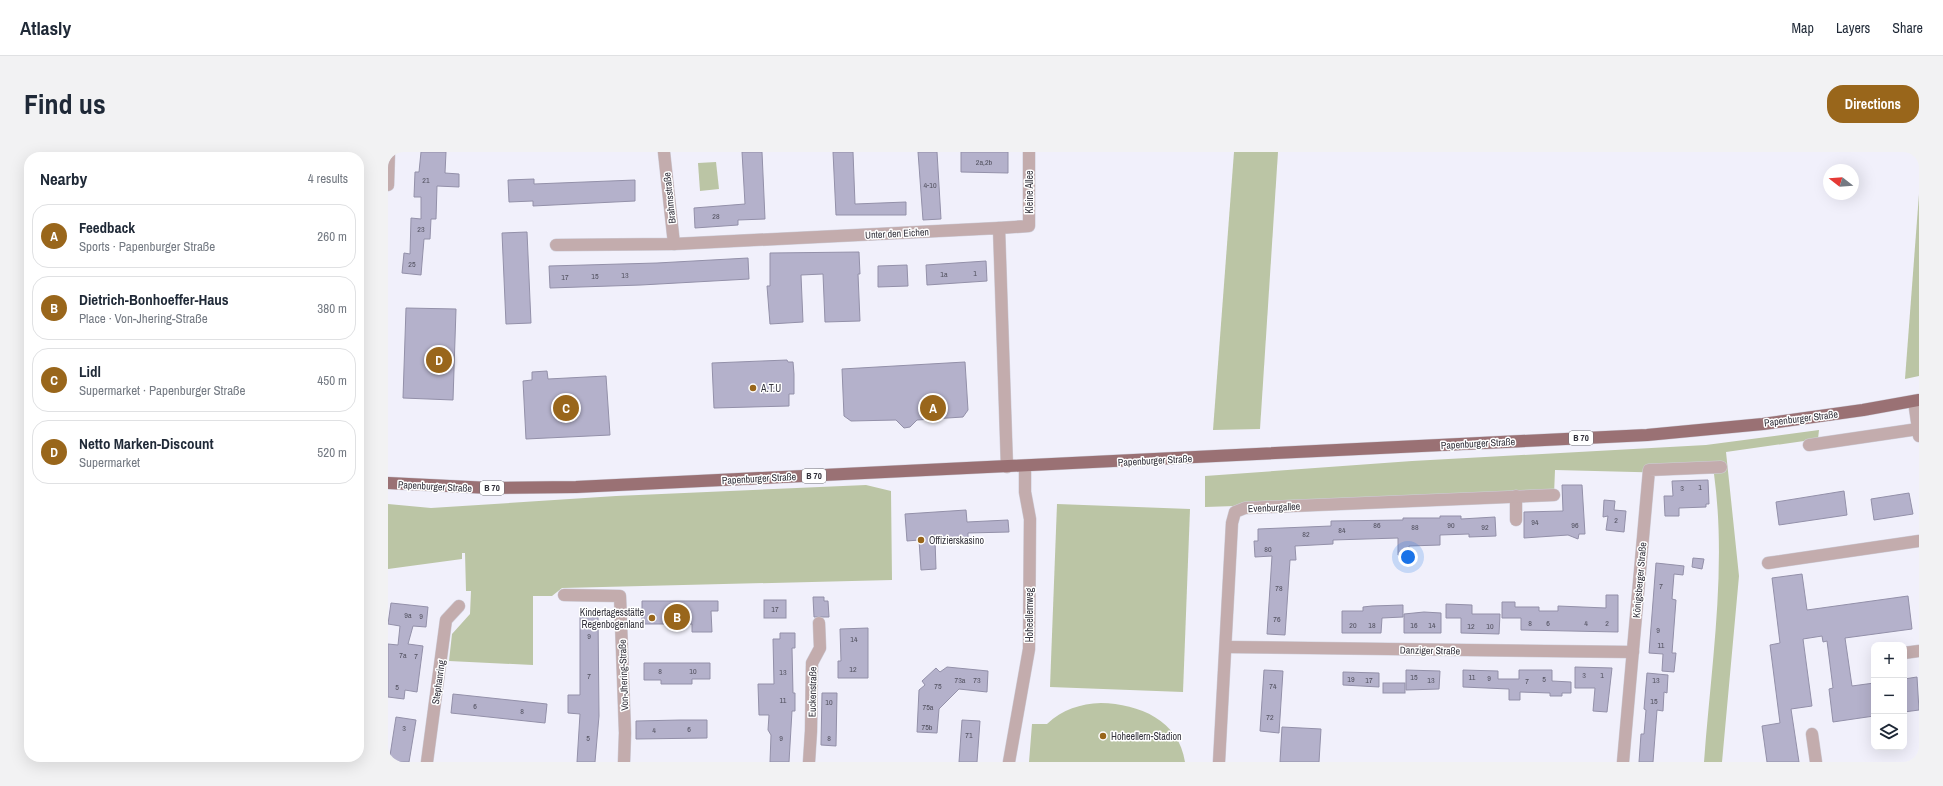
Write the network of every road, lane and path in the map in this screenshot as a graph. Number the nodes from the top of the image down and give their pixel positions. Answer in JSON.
{"nodes":[{"id":1,"x":389,"y":152,"type":"edge"},
{"id":2,"x":664,"y":152,"type":"edge"},
{"id":3,"x":1029,"y":152,"type":"edge"},
{"id":4,"x":388,"y":186,"type":"edge"},
{"id":5,"x":999,"y":228,"type":"junction"},
{"id":6,"x":674,"y":244,"type":"junction"},
{"id":7,"x":556,"y":245,"type":"dead end"},
{"id":8,"x":1917,"y":400,"type":"edge"},
{"id":9,"x":1918,"y":433,"type":"edge"},
{"id":10,"x":1809,"y":445,"type":"dead end"},
{"id":11,"x":1007,"y":466,"type":"junction"},
{"id":12,"x":1025,"y":466,"type":"junction"},
{"id":13,"x":1721,"y":467,"type":"dead end"},
{"id":14,"x":388,"y":483,"type":"edge"},
{"id":15,"x":1554,"y":495,"type":"dead end"},
{"id":16,"x":1516,"y":496,"type":"junction"},
{"id":17,"x":1516,"y":520,"type":"dead end"},
{"id":18,"x":1919,"y":541,"type":"edge"},
{"id":19,"x":1768,"y":563,"type":"dead end"},
{"id":20,"x":564,"y":595,"type":"dead end"},
{"id":21,"x":458,"y":606,"type":"dead end"},
{"id":22,"x":819,"y":623,"type":"dead end"},
{"id":23,"x":1226,"y":647,"type":"junction"},
{"id":24,"x":1919,"y":651,"type":"edge"},
{"id":25,"x":1633,"y":652,"type":"junction"},
{"id":26,"x":1907,"y":653,"type":"edge"},
{"id":27,"x":1812,"y":734,"type":"dead end"},
{"id":28,"x":427,"y":762,"type":"edge"},
{"id":29,"x":624,"y":762,"type":"edge"},
{"id":30,"x":809,"y":762,"type":"edge"},
{"id":31,"x":1009,"y":762,"type":"edge"},
{"id":32,"x":1219,"y":762,"type":"edge"},
{"id":33,"x":1623,"y":762,"type":"edge"},
{"id":34,"x":1816,"y":762,"type":"edge"}],
"edges":[{"from":1,"to":4,"type":"street"},
{"from":2,"to":6,"type":"street","name":"Brahmsstraße"},
{"from":3,"to":5,"type":"street","name":"Kleine Allee"},
{"from":5,"to":6,"type":"street","name":"Unter den Eichen"},
{"from":5,"to":11,"type":"street"},
{"from":6,"to":7,"type":"street","name":"Unter den Eichen"},
{"from":8,"to":9,"type":"street"},
{"from":8,"to":12,"type":"main road","name":"Papenburger Straße","number":"B 70"},
{"from":9,"to":10,"type":"street"},
{"from":11,"to":12,"type":"main road","name":"Papenburger Straße","number":"B 70"},
{"from":11,"to":14,"type":"main road","name":"Papenburger Straße","number":"B 70"},
{"from":12,"to":31,"type":"street","name":"Hoheellernweg"},
{"from":13,"to":25,"type":"street","name":"Königsberger Straße"},
{"from":15,"to":16,"type":"street","name":"Evenburgallee"},
{"from":16,"to":17,"type":"street"},
{"from":16,"to":23,"type":"street","name":"Evenburgallee"},
{"from":18,"to":19,"type":"street"},
{"from":20,"to":29,"type":"street","name":"Von-Jhering-Straße"},
{"from":21,"to":28,"type":"street","name":"Stephanring"},
{"from":22,"to":30,"type":"street","name":"Euckenstraße"},
{"from":23,"to":25,"type":"street","name":"Danziger Straße"},
{"from":23,"to":32,"type":"street","name":"Evenburgallee"},
{"from":24,"to":26,"type":"street"},
{"from":25,"to":33,"type":"street","name":"Königsberger Straße"},
{"from":27,"to":34,"type":"street"}]}
